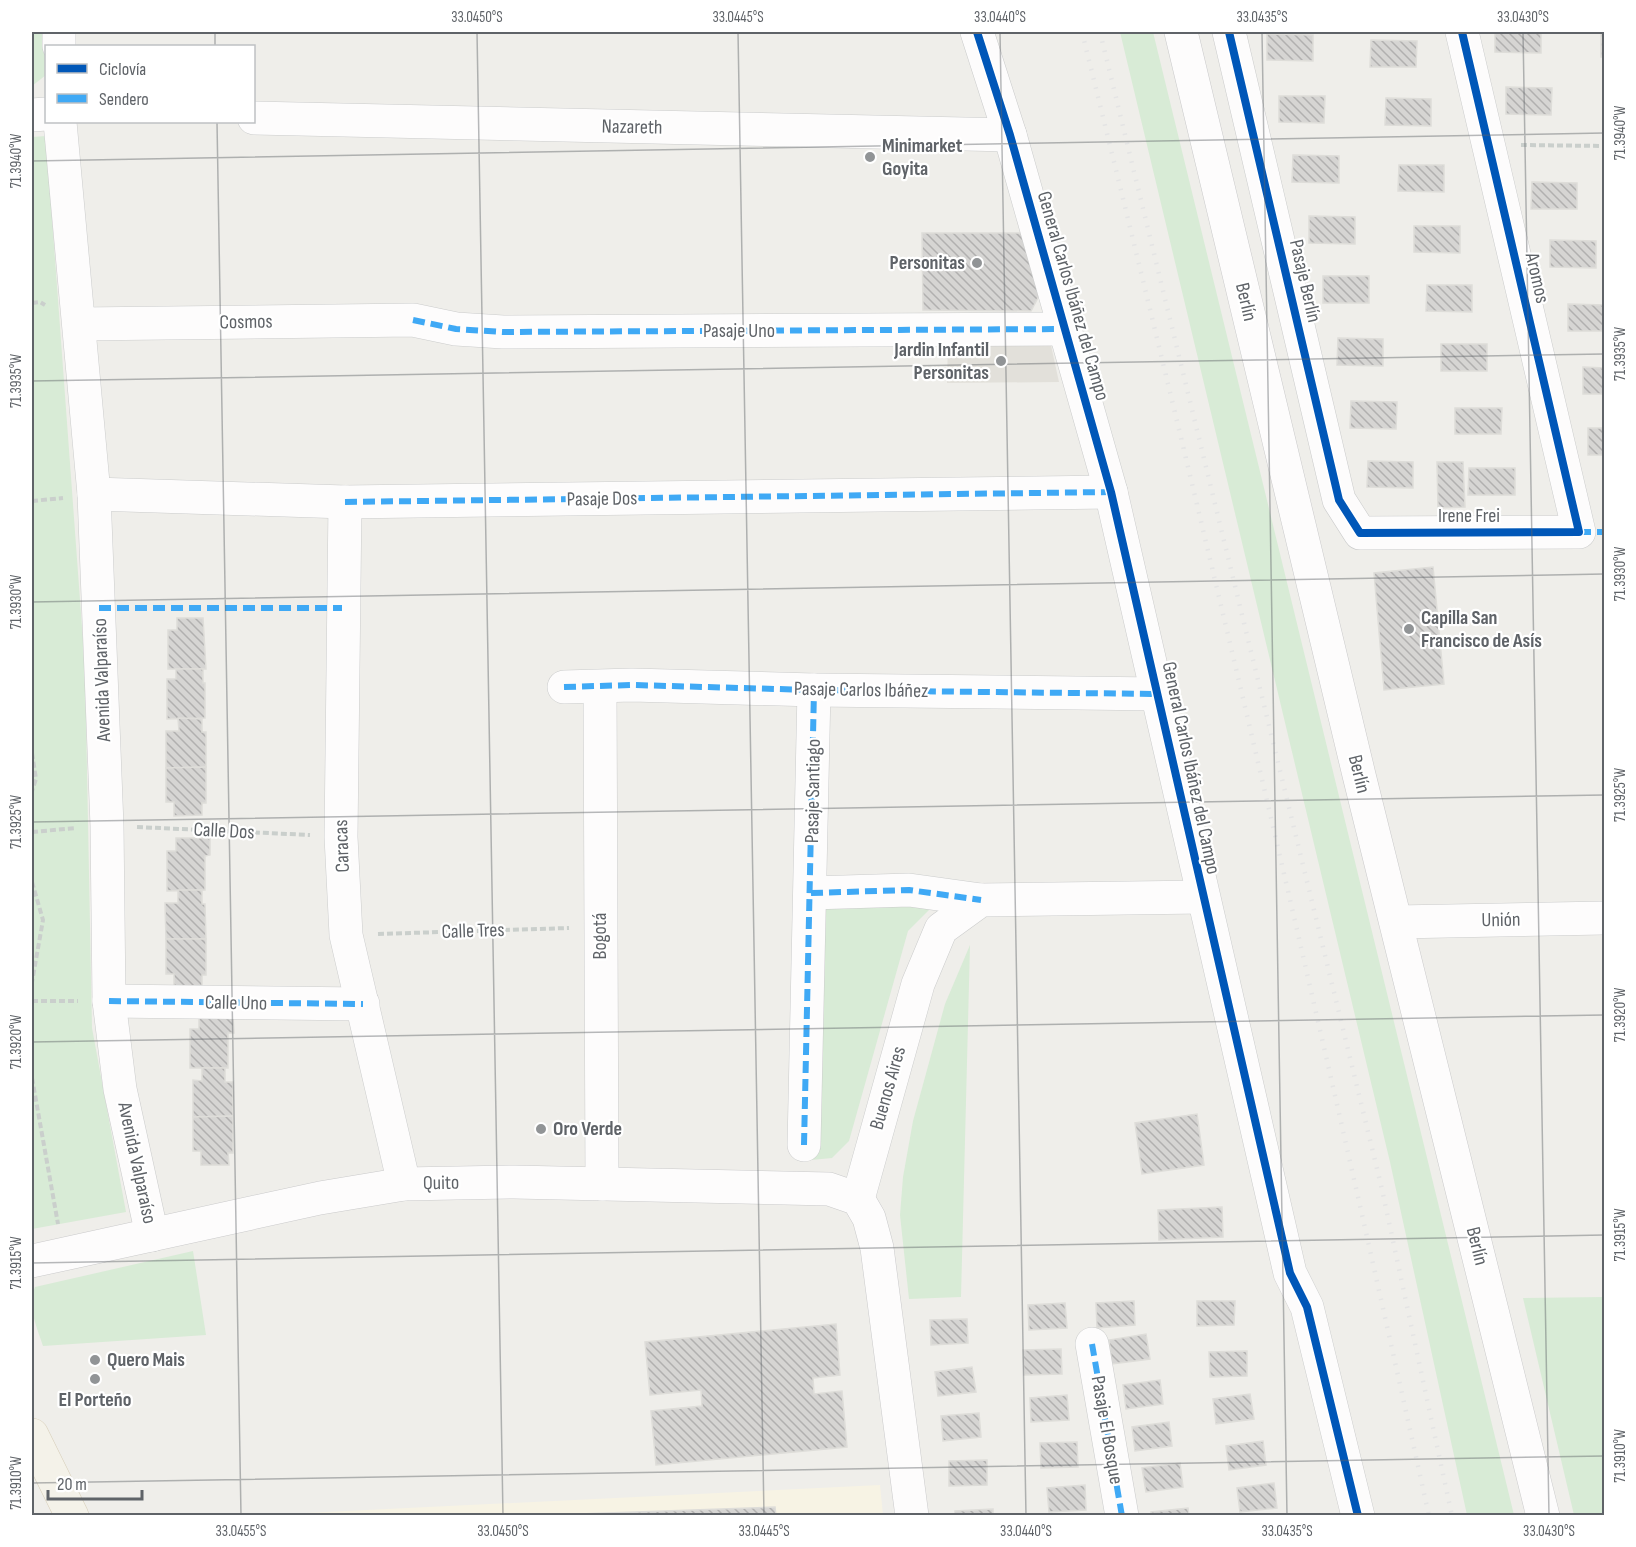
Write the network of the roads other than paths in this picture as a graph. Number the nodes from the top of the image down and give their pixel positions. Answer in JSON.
{"nodes":[{"id":1,"x":977,"y":32,"type":"edge"},
{"id":2,"x":1181,"y":32,"type":"edge"},
{"id":3,"x":1229,"y":32,"type":"edge"},
{"id":4,"x":1462,"y":32,"type":"edge"},
{"id":5,"x":255,"y":118,"type":"edge"},
{"id":6,"x":60,"y":123,"type":"edge"},
{"id":7,"x":1010,"y":135,"type":"junction"},
{"id":8,"x":413,"y":320,"type":"joint"},
{"id":9,"x":79,"y":324,"type":"junction"},
{"id":10,"x":1066,"y":329,"type":"junction"},
{"id":11,"x":1111,"y":492,"type":"junction"},
{"id":12,"x":94,"y":494,"type":"junction"},
{"id":13,"x":345,"y":502,"type":"junction"},
{"id":14,"x":1578,"y":532,"type":"joint"},
{"id":15,"x":1360,"y":533,"type":"joint"},
{"id":16,"x":564,"y":687,"type":"dead end"},
{"id":17,"x":600,"y":687,"type":"junction"},
{"id":18,"x":814,"y":690,"type":"junction"},
{"id":19,"x":1159,"y":694,"type":"junction"},
{"id":20,"x":811,"y":892,"type":"junction"},
{"id":21,"x":1203,"y":897,"type":"junction"},
{"id":22,"x":981,"y":900,"type":"junction"},
{"id":23,"x":1605,"y":918,"type":"edge"},
{"id":24,"x":1397,"y":922,"type":"junction"},
{"id":25,"x":109,"y":1001,"type":"junction"},
{"id":26,"x":363,"y":1004,"type":"junction"},
{"id":27,"x":804,"y":1145,"type":"dead end"},
{"id":28,"x":404,"y":1184,"type":"junction"},
{"id":29,"x":602,"y":1184,"type":"junction"},
{"id":30,"x":858,"y":1199,"type":"junction"},
{"id":31,"x":152,"y":1235,"type":"junction"},
{"id":32,"x":32,"y":1261,"type":"edge"},
{"id":33,"x":1092,"y":1344,"type":"dead end"},
{"id":34,"x":32,"y":1435,"type":"edge"},
{"id":35,"x":72,"y":1515,"type":"edge"},
{"id":36,"x":912,"y":1515,"type":"edge"},
{"id":37,"x":1122,"y":1515,"type":"edge"},
{"id":38,"x":1358,"y":1515,"type":"edge"},
{"id":39,"x":1543,"y":1515,"type":"edge"}],
"edges":[{"from":1,"to":7,"type":"street","name":"General Carlos Ibáñez del Campo"},
{"from":2,"to":24,"type":"street","name":"Berlín"},
{"from":3,"to":15,"type":"street","name":"Pasaje Berlín"},
{"from":4,"to":14,"type":"street","name":"Aromos"},
{"from":5,"to":7,"type":"street","name":"Nazareth"},
{"from":6,"to":9,"type":"street","name":"Avenida Valparaíso"},
{"from":7,"to":10,"type":"street","name":"General Carlos Ibáñez del Campo"},
{"from":8,"to":9,"type":"street","name":"Cosmos"},
{"from":8,"to":10,"type":"street","name":"Pasaje Uno"},
{"from":9,"to":12,"type":"street","name":"Avenida Valparaíso"},
{"from":10,"to":11,"type":"street","name":"General Carlos Ibáñez del Campo"},
{"from":11,"to":13,"type":"street","name":"Pasaje Dos"},
{"from":11,"to":19,"type":"street","name":"General Carlos Ibáñez del Campo"},
{"from":12,"to":13,"type":"street","name":"Pasaje Dos"},
{"from":12,"to":25,"type":"street","name":"Avenida Valparaíso"},
{"from":13,"to":26,"type":"street","name":"Caracas"},
{"from":14,"to":15,"type":"street","name":"Irene Frei"},
{"from":16,"to":17,"type":"street","name":"Pasaje Carlos Ibáñez"},
{"from":17,"to":18,"type":"street","name":"Pasaje Carlos Ibáñez"},
{"from":17,"to":29,"type":"street","name":"Bogotá"},
{"from":18,"to":19,"type":"street","name":"Pasaje Carlos Ibáñez"},
{"from":18,"to":20,"type":"street","name":"Pasaje Santiago"},
{"from":19,"to":21,"type":"street","name":"General Carlos Ibáñez del Campo"},
{"from":20,"to":22,"type":"street"},
{"from":20,"to":27,"type":"street","name":"Pasaje Santiago"},
{"from":21,"to":22,"type":"street"},
{"from":21,"to":38,"type":"street","name":"General Carlos Ibáñez del Campo"},
{"from":22,"to":30,"type":"street","name":"Buenos Aires"},
{"from":23,"to":24,"type":"street","name":"Unión"},
{"from":24,"to":39,"type":"street","name":"Berlín"},
{"from":25,"to":26,"type":"street","name":"Calle Uno"},
{"from":25,"to":31,"type":"street","name":"Avenida Valparaíso"},
{"from":26,"to":28,"type":"street","name":"Caracas"},
{"from":28,"to":29,"type":"street","name":"Quito"},
{"from":28,"to":31,"type":"street","name":"Quito"},
{"from":29,"to":30,"type":"street","name":"Quito"},
{"from":30,"to":36,"type":"street"},
{"from":31,"to":32,"type":"street","name":"Quito"},
{"from":33,"to":37,"type":"street","name":"Pasaje El Bosque"},
{"from":34,"to":35,"type":"main road"}]}
